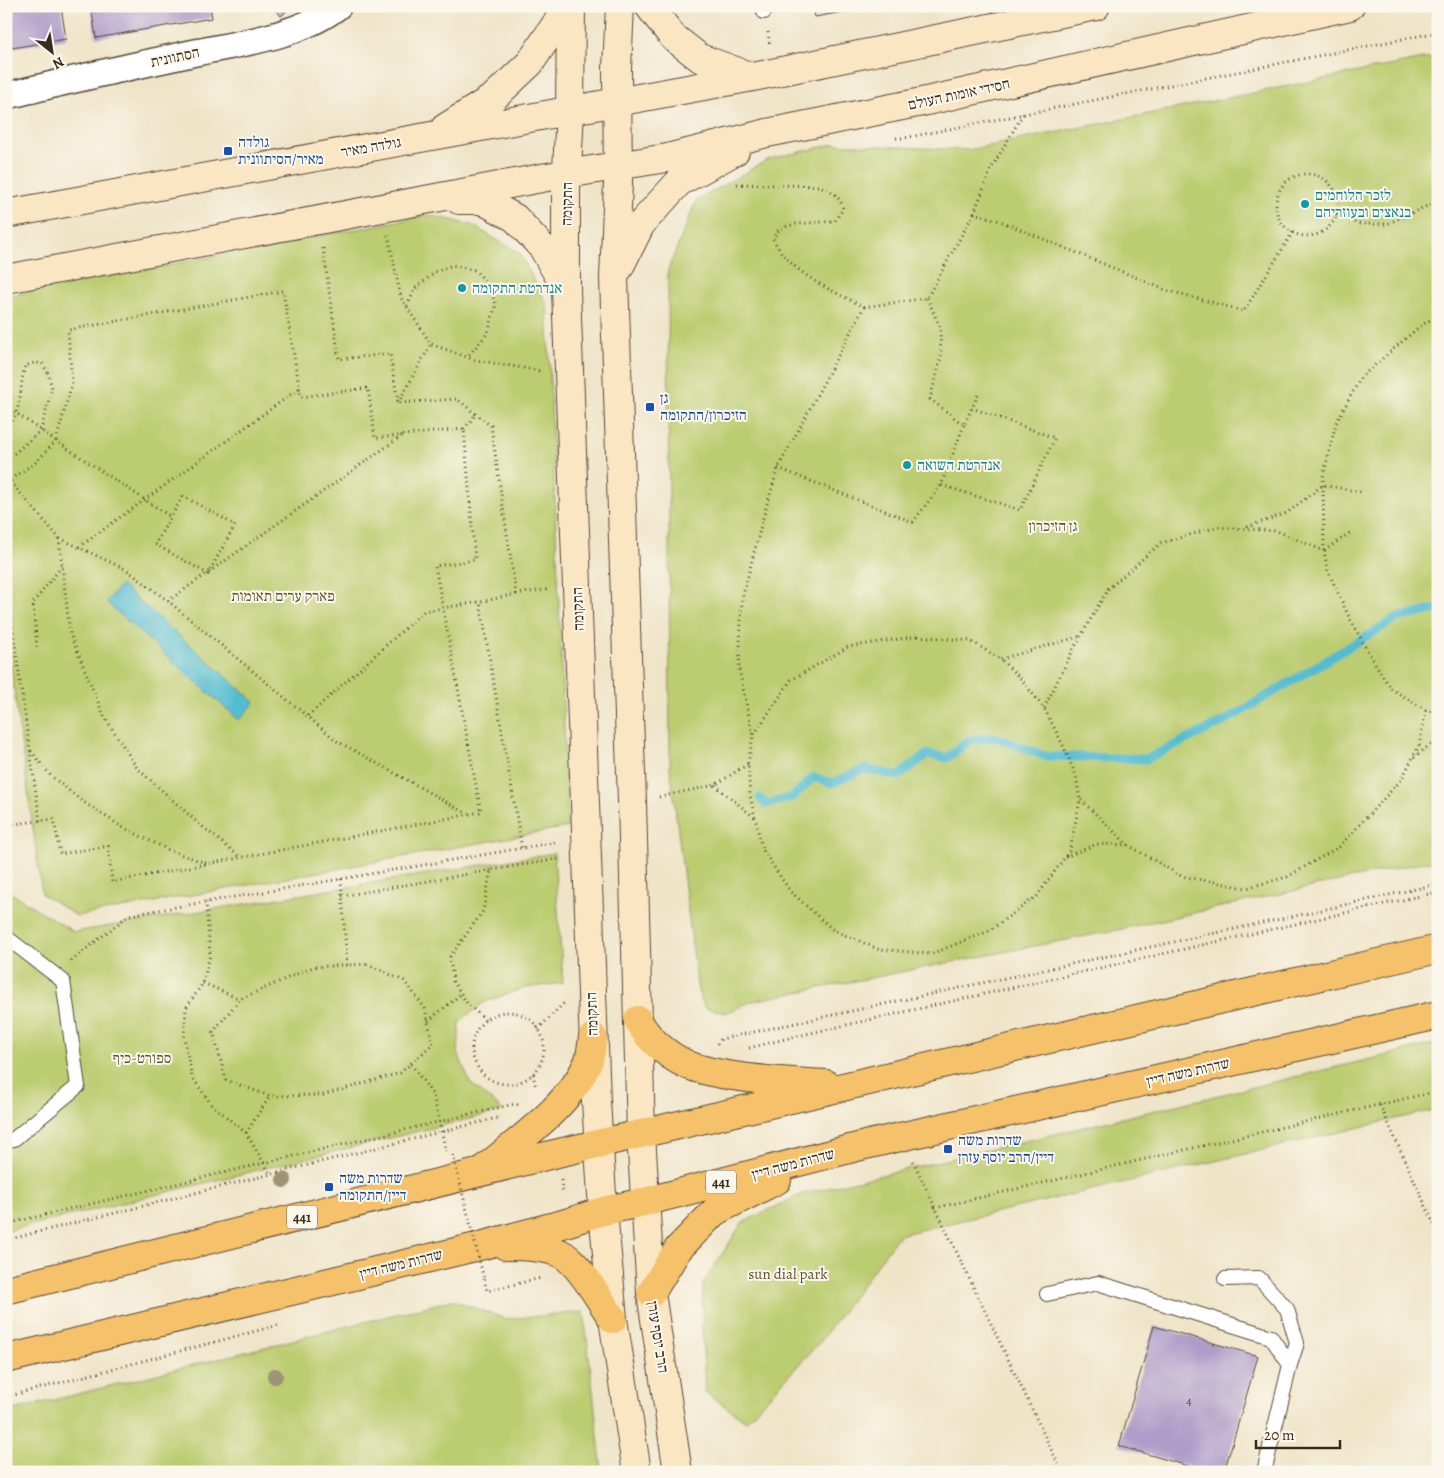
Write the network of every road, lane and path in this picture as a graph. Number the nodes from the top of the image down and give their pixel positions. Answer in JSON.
{"nodes":[{"id":1,"x":338,"y":6,"type":"edge"},
{"id":2,"x":569,"y":6,"type":"edge"},
{"id":3,"x":620,"y":6,"type":"edge"},
{"id":4,"x":649,"y":6,"type":"edge"},
{"id":5,"x":1096,"y":6,"type":"edge"},
{"id":6,"x":1350,"y":6,"type":"edge"},
{"id":7,"x":766,"y":9,"type":"edge"},
{"id":8,"x":1438,"y":32,"type":"edge"},
{"id":9,"x":764,"y":75,"type":"junction"},
{"id":10,"x":6,"y":96,"type":"edge"},
{"id":11,"x":618,"y":102,"type":"junction"},
{"id":12,"x":570,"y":110,"type":"junction"},
{"id":13,"x":1023,"y":114,"type":"junction"},
{"id":14,"x":767,"y":133,"type":"junction"},
{"id":15,"x":433,"y":135,"type":"junction"},
{"id":16,"x":894,"y":138,"type":"dead end"},
{"id":17,"x":619,"y":166,"type":"junction"},
{"id":18,"x":568,"y":173,"type":"junction"},
{"id":19,"x":729,"y":184,"type":"dead end"},
{"id":20,"x":427,"y":200,"type":"junction"},
{"id":21,"x":1438,"y":201,"type":"edge"},
{"id":22,"x":381,"y":208,"type":"junction"},
{"id":23,"x":974,"y":213,"type":"junction"},
{"id":24,"x":6,"y":214,"type":"edge"},
{"id":25,"x":1336,"y":214,"type":"junction"},
{"id":26,"x":319,"y":220,"type":"junction"},
{"id":27,"x":1293,"y":232,"type":"junction"},
{"id":28,"x":614,"y":278,"type":"junction"},
{"id":29,"x":6,"y":279,"type":"edge"},
{"id":30,"x":566,"y":289,"type":"junction"},
{"id":31,"x":927,"y":298,"type":"junction"},
{"id":32,"x":407,"y":306,"type":"junction"},
{"id":33,"x":864,"y":307,"type":"junction"},
{"id":34,"x":1438,"y":316,"type":"edge"},
{"id":35,"x":431,"y":344,"type":"junction"},
{"id":36,"x":467,"y":357,"type":"junction"},
{"id":37,"x":569,"y":376,"type":"junction"},
{"id":38,"x":300,"y":388,"type":"junction"},
{"id":39,"x":978,"y":394,"type":"dead end"},
{"id":40,"x":398,"y":403,"type":"junction"},
{"id":41,"x":6,"y":406,"type":"edge"},
{"id":42,"x":972,"y":408,"type":"junction"},
{"id":43,"x":18,"y":414,"type":"junction"},
{"id":44,"x":476,"y":414,"type":"junction"},
{"id":45,"x":964,"y":425,"type":"junction"},
{"id":46,"x":6,"y":428,"type":"edge"},
{"id":47,"x":464,"y":429,"type":"junction"},
{"id":48,"x":41,"y":430,"type":"junction"},
{"id":49,"x":404,"y":435,"type":"junction"},
{"id":50,"x":56,"y":441,"type":"junction"},
{"id":51,"x":6,"y":461,"type":"edge"},
{"id":52,"x":778,"y":468,"type":"junction"},
{"id":53,"x":6,"y":473,"type":"edge"},
{"id":54,"x":8,"y":481,"type":"edge"},
{"id":55,"x":941,"y":485,"type":"junction"},
{"id":56,"x":1323,"y":485,"type":"junction"},
{"id":57,"x":1361,"y":492,"type":"dead end"},
{"id":58,"x":145,"y":500,"type":"junction"},
{"id":59,"x":171,"y":517,"type":"junction"},
{"id":60,"x":1244,"y":528,"type":"junction"},
{"id":61,"x":1351,"y":532,"type":"dead end"},
{"id":62,"x":59,"y":538,"type":"junction"},
{"id":63,"x":78,"y":547,"type":"junction"},
{"id":64,"x":1324,"y":551,"type":"junction"},
{"id":65,"x":62,"y":566,"type":"junction"},
{"id":66,"x":208,"y":574,"type":"junction"},
{"id":67,"x":6,"y":582,"type":"edge"},
{"id":68,"x":577,"y":584,"type":"junction"},
{"id":69,"x":516,"y":594,"type":"junction"},
{"id":70,"x":168,"y":601,"type":"junction"},
{"id":71,"x":480,"y":602,"type":"junction"},
{"id":72,"x":443,"y":608,"type":"junction"},
{"id":73,"x":1081,"y":636,"type":"junction"},
{"id":74,"x":37,"y":647,"type":"dead end"},
{"id":75,"x":1000,"y":660,"type":"junction"},
{"id":76,"x":24,"y":666,"type":"dead end"},
{"id":77,"x":18,"y":667,"type":"junction"},
{"id":78,"x":1044,"y":708,"type":"junction"},
{"id":79,"x":1426,"y":710,"type":"junction"},
{"id":80,"x":1438,"y":714,"type":"edge"},
{"id":81,"x":308,"y":716,"type":"junction"},
{"id":82,"x":753,"y":736,"type":"junction"},
{"id":83,"x":1438,"y":739,"type":"edge"},
{"id":84,"x":30,"y":751,"type":"junction"},
{"id":85,"x":1413,"y":757,"type":"junction"},
{"id":86,"x":748,"y":763,"type":"junction"},
{"id":87,"x":715,"y":785,"type":"junction"},
{"id":88,"x":1080,"y":800,"type":"junction"},
{"id":89,"x":632,"y":802,"type":"junction"},
{"id":90,"x":469,"y":814,"type":"junction"},
{"id":91,"x":755,"y":818,"type":"junction"},
{"id":92,"x":40,"y":821,"type":"junction"},
{"id":93,"x":6,"y":825,"type":"edge"},
{"id":94,"x":548,"y":844,"type":"dead end"},
{"id":95,"x":1128,"y":845,"type":"junction"},
{"id":96,"x":522,"y":848,"type":"junction"},
{"id":97,"x":586,"y":855,"type":"junction"},
{"id":98,"x":240,"y":858,"type":"junction"},
{"id":99,"x":1065,"y":858,"type":"junction"},
{"id":100,"x":208,"y":864,"type":"junction"},
{"id":101,"x":491,"y":870,"type":"junction"},
{"id":102,"x":341,"y":879,"type":"junction"},
{"id":103,"x":1438,"y":884,"type":"edge"},
{"id":104,"x":1438,"y":892,"type":"edge"},
{"id":105,"x":342,"y":896,"type":"junction"},
{"id":106,"x":206,"y":902,"type":"junction"},
{"id":107,"x":6,"y":937,"type":"edge"},
{"id":108,"x":87,"y":948,"type":"dead end"},
{"id":109,"x":1438,"y":949,"type":"edge"},
{"id":110,"x":347,"y":965,"type":"junction"},
{"id":111,"x":203,"y":983,"type":"junction"},
{"id":112,"x":462,"y":994,"type":"junction"},
{"id":113,"x":240,"y":999,"type":"junction"},
{"id":114,"x":1438,"y":1014,"type":"edge"},
{"id":115,"x":484,"y":1020,"type":"junction"},
{"id":116,"x":638,"y":1020,"type":"junction"},
{"id":117,"x":428,"y":1021,"type":"junction"},
{"id":118,"x":593,"y":1037,"type":"junction"},
{"id":119,"x":746,"y":1049,"type":"dead end"},
{"id":120,"x":410,"y":1064,"type":"junction"},
{"id":121,"x":695,"y":1068,"type":"junction"},
{"id":122,"x":850,"y":1086,"type":"junction"},
{"id":123,"x":1438,"y":1091,"type":"edge"},
{"id":124,"x":270,"y":1096,"type":"junction"},
{"id":125,"x":523,"y":1105,"type":"dead end"},
{"id":126,"x":1380,"y":1105,"type":"junction"},
{"id":127,"x":505,"y":1116,"type":"dead end"},
{"id":128,"x":440,"y":1121,"type":"junction"},
{"id":129,"x":443,"y":1132,"type":"junction"},
{"id":130,"x":246,"y":1133,"type":"junction"},
{"id":131,"x":641,"y":1135,"type":"junction"},
{"id":132,"x":902,"y":1137,"type":"junction"},
{"id":133,"x":6,"y":1141,"type":"edge"},
{"id":134,"x":598,"y":1144,"type":"junction"},
{"id":135,"x":864,"y":1145,"type":"junction"},
{"id":136,"x":454,"y":1155,"type":"dead end"},
{"id":137,"x":447,"y":1158,"type":"dead end"},
{"id":138,"x":264,"y":1162,"type":"junction"},
{"id":139,"x":479,"y":1173,"type":"junction"},
{"id":140,"x":271,"y":1174,"type":"junction"},
{"id":141,"x":644,"y":1202,"type":"junction"},
{"id":142,"x":935,"y":1208,"type":"junction"},
{"id":143,"x":602,"y":1211,"type":"junction"},
{"id":144,"x":6,"y":1224,"type":"edge"},
{"id":145,"x":1438,"y":1233,"type":"edge"},
{"id":146,"x":6,"y":1240,"type":"edge"},
{"id":147,"x":480,"y":1246,"type":"junction"},
{"id":148,"x":491,"y":1270,"type":"dead end"},
{"id":149,"x":481,"y":1272,"type":"dead end"},
{"id":150,"x":534,"y":1275,"type":"dead end"},
{"id":151,"x":1225,"y":1278,"type":"dead end"},
{"id":152,"x":6,"y":1290,"type":"edge"},
{"id":153,"x":651,"y":1293,"type":"junction"},
{"id":154,"x":1048,"y":1294,"type":"dead end"},
{"id":155,"x":613,"y":1319,"type":"junction"},
{"id":156,"x":282,"y":1325,"type":"dead end"},
{"id":157,"x":6,"y":1359,"type":"edge"},
{"id":158,"x":1290,"y":1365,"type":"junction"},
{"id":159,"x":6,"y":1397,"type":"edge"},
{"id":160,"x":637,"y":1472,"type":"edge"},
{"id":161,"x":678,"y":1472,"type":"edge"},
{"id":162,"x":1062,"y":1472,"type":"edge"},
{"id":163,"x":1264,"y":1472,"type":"edge"}],
"edges":[{"from":1,"to":10,"type":"street","name":"הסתוונית"},
{"from":2,"to":12,"type":"street","name":"התקומה"},
{"from":2,"to":15,"type":"street"},
{"from":3,"to":11,"type":"street"},
{"from":4,"to":9,"type":"street"},
{"from":5,"to":9,"type":"street"},
{"from":6,"to":14,"type":"street","name":"חסידי אומות העולם"},
{"from":7,"to":9,"type":"path"},
{"from":8,"to":13,"type":"path"},
{"from":9,"to":11,"type":"street"},
{"from":11,"to":12,"type":"street","name":"גולדה מאיר"},
{"from":11,"to":17,"type":"street"},
{"from":12,"to":15,"type":"street","name":"גולדה מאיר"},
{"from":12,"to":18,"type":"street","name":"התקומה"},
{"from":13,"to":16,"type":"path"},
{"from":13,"to":23,"type":"path"},
{"from":14,"to":17,"type":"street","name":"חסידי אומות העולם"},
{"from":14,"to":28,"type":"street"},
{"from":15,"to":24,"type":"street","name":"גולדה מאיר"},
{"from":17,"to":18,"type":"street","name":"חסידי אומות העולם"},
{"from":17,"to":28,"type":"street"},
{"from":18,"to":20,"type":"street"},
{"from":18,"to":30,"type":"street","name":"התקומה"},
{"from":19,"to":33,"type":"path"},
{"from":20,"to":22,"type":"street"},
{"from":20,"to":30,"type":"street"},
{"from":21,"to":25,"type":"path"},
{"from":22,"to":26,"type":"street"},
{"from":22,"to":32,"type":"path"},
{"from":23,"to":27,"type":"path"},
{"from":23,"to":31,"type":"path"},
{"from":25,"to":27,"type":"path"},
{"from":25,"to":27,"type":"path"},
{"from":26,"to":29,"type":"street"},
{"from":26,"to":40,"type":"path"},
{"from":28,"to":89,"type":"street"},
{"from":30,"to":37,"type":"street","name":"התקומה"},
{"from":31,"to":33,"type":"path"},
{"from":31,"to":45,"type":"path"},
{"from":32,"to":35,"type":"path"},
{"from":32,"to":36,"type":"path"},
{"from":33,"to":52,"type":"path"},
{"from":34,"to":56,"type":"path"},
{"from":35,"to":36,"type":"path"},
{"from":35,"to":40,"type":"path"},
{"from":36,"to":37,"type":"path"},
{"from":37,"to":68,"type":"street","name":"התקומה"},
{"from":38,"to":49,"type":"path"},
{"from":38,"to":50,"type":"path"},
{"from":38,"to":58,"type":"path"},
{"from":39,"to":42,"type":"path"},
{"from":40,"to":44,"type":"path"},
{"from":41,"to":43,"type":"path"},
{"from":42,"to":45,"type":"path"},
{"from":42,"to":55,"type":"path"},
{"from":43,"to":46,"type":"path"},
{"from":43,"to":48,"type":"path"},
{"from":43,"to":48,"type":"path"},
{"from":44,"to":47,"type":"path"},
{"from":44,"to":69,"type":"path"},
{"from":45,"to":55,"type":"path"},
{"from":47,"to":49,"type":"path"},
{"from":47,"to":72,"type":"path"},
{"from":48,"to":50,"type":"path"},
{"from":48,"to":51,"type":"path"},
{"from":49,"to":66,"type":"path"},
{"from":50,"to":54,"type":"path"},
{"from":50,"to":58,"type":"path"},
{"from":52,"to":55,"type":"path"},
{"from":52,"to":82,"type":"path"},
{"from":53,"to":54,"type":"path"},
{"from":54,"to":62,"type":"path"},
{"from":56,"to":57,"type":"path"},
{"from":56,"to":60,"type":"path"},
{"from":56,"to":64,"type":"path"},
{"from":58,"to":59,"type":"path"},
{"from":58,"to":63,"type":"path"},
{"from":59,"to":66,"type":"path"},
{"from":59,"to":66,"type":"path"},
{"from":60,"to":64,"type":"path"},
{"from":60,"to":73,"type":"path"},
{"from":61,"to":64,"type":"path"},
{"from":62,"to":63,"type":"path"},
{"from":62,"to":65,"type":"path"},
{"from":63,"to":70,"type":"path"},
{"from":64,"to":79,"type":"path"},
{"from":65,"to":74,"type":"path"},
{"from":65,"to":98,"type":"path"},
{"from":66,"to":70,"type":"path"},
{"from":67,"to":77,"type":"path"},
{"from":68,"to":69,"type":"path"},
{"from":68,"to":97,"type":"street","name":"התקומה"},
{"from":69,"to":71,"type":"path"},
{"from":70,"to":81,"type":"path"},
{"from":71,"to":72,"type":"path"},
{"from":71,"to":96,"type":"path"},
{"from":72,"to":81,"type":"path"},
{"from":72,"to":90,"type":"path"},
{"from":73,"to":75,"type":"path"},
{"from":73,"to":78,"type":"path"},
{"from":75,"to":78,"type":"path"},
{"from":75,"to":82,"type":"path"},
{"from":76,"to":77,"type":"path"},
{"from":77,"to":84,"type":"path"},
{"from":78,"to":88,"type":"path"},
{"from":79,"to":80,"type":"path"},
{"from":79,"to":85,"type":"path"},
{"from":81,"to":90,"type":"path"},
{"from":82,"to":86,"type":"path"},
{"from":83,"to":85,"type":"path"},
{"from":84,"to":92,"type":"path"},
{"from":84,"to":100,"type":"path"},
{"from":85,"to":95,"type":"path"},
{"from":86,"to":87,"type":"path"},
{"from":86,"to":91,"type":"path"},
{"from":87,"to":89,"type":"path"},
{"from":87,"to":91,"type":"path"},
{"from":88,"to":95,"type":"path"},
{"from":88,"to":99,"type":"path"},
{"from":89,"to":116,"type":"street"},
{"from":90,"to":98,"type":"path"},
{"from":91,"to":99,"type":"path"},
{"from":92,"to":93,"type":"path"},
{"from":92,"to":100,"type":"path"},
{"from":94,"to":96,"type":"path"},
{"from":95,"to":99,"type":"path"},
{"from":96,"to":102,"type":"path"},
{"from":97,"to":101,"type":"path"},
{"from":97,"to":118,"type":"street","name":"התקומה"},
{"from":98,"to":100,"type":"path"},
{"from":101,"to":105,"type":"path"},
{"from":101,"to":112,"type":"path"},
{"from":102,"to":105,"type":"path"},
{"from":102,"to":106,"type":"path"},
{"from":103,"to":121,"type":"path"},
{"from":104,"to":119,"type":"path"},
{"from":105,"to":110,"type":"path"},
{"from":106,"to":108,"type":"path"},
{"from":106,"to":111,"type":"path"},
{"from":107,"to":133,"type":"lane"},
{"from":109,"to":122,"type":"main road","number":"441"},
{"from":110,"to":113,"type":"path"},
{"from":110,"to":117,"type":"path"},
{"from":111,"to":113,"type":"path"},
{"from":111,"to":130,"type":"path"},
{"from":112,"to":115,"type":"path"},
{"from":112,"to":117,"type":"path"},
{"from":113,"to":124,"type":"path"},
{"from":114,"to":132,"type":"main road","name":"שדרות משה דיין","number":"441"},
{"from":115,"to":115,"type":"path"},
{"from":116,"to":121,"type":"main road"},
{"from":116,"to":131,"type":"street"},
{"from":117,"to":120,"type":"path"},
{"from":118,"to":134,"type":"street","name":"התקומה"},
{"from":118,"to":139,"type":"main road"},
{"from":120,"to":124,"type":"path"},
{"from":120,"to":128,"type":"path"},
{"from":121,"to":122,"type":"main road"},
{"from":122,"to":131,"type":"main road","number":"441"},
{"from":123,"to":126,"type":"path"},
{"from":124,"to":130,"type":"path"},
{"from":125,"to":128,"type":"path"},
{"from":126,"to":142,"type":"path"},
{"from":126,"to":145,"type":"path"},
{"from":127,"to":129,"type":"path"},
{"from":128,"to":129,"type":"path"},
{"from":128,"to":138,"type":"path"},
{"from":129,"to":137,"type":"path"},
{"from":129,"to":140,"type":"path"},
{"from":130,"to":138,"type":"path"},
{"from":131,"to":134,"type":"main road","number":"441"},
{"from":131,"to":141,"type":"street"},
{"from":132,"to":135,"type":"main road","name":"שדרות משה דיין","number":"441"},
{"from":132,"to":142,"type":"path"},
{"from":134,"to":139,"type":"main road","number":"441"},
{"from":134,"to":143,"type":"street","name":"התקומה"},
{"from":135,"to":141,"type":"main road","name":"שדרות משה דיין","number":"441"},
{"from":135,"to":153,"type":"main road"},
{"from":136,"to":150,"type":"path","bridge":true},
{"from":138,"to":140,"type":"path"},
{"from":138,"to":144,"type":"path"},
{"from":139,"to":152,"type":"main road","number":"441"},
{"from":140,"to":146,"type":"path"},
{"from":141,"to":143,"type":"main road","name":"שדרות משה דיין","number":"441"},
{"from":141,"to":153,"type":"street","name":"הרב יוסף עזרן"},
{"from":142,"to":162,"type":"path"},
{"from":143,"to":147,"type":"main road","name":"שדרות משה דיין","number":"441"},
{"from":143,"to":155,"type":"street"},
{"from":147,"to":155,"type":"main road"},
{"from":147,"to":157,"type":"main road","name":"שדרות משה דיין","number":"441"},
{"from":148,"to":149,"type":"path"},
{"from":151,"to":158,"type":"lane"},
{"from":153,"to":161,"type":"street","name":"הרב יוסף עזרן"},
{"from":154,"to":158,"type":"lane"},
{"from":155,"to":160,"type":"street"},
{"from":156,"to":159,"type":"path"},
{"from":158,"to":163,"type":"lane"}]}
